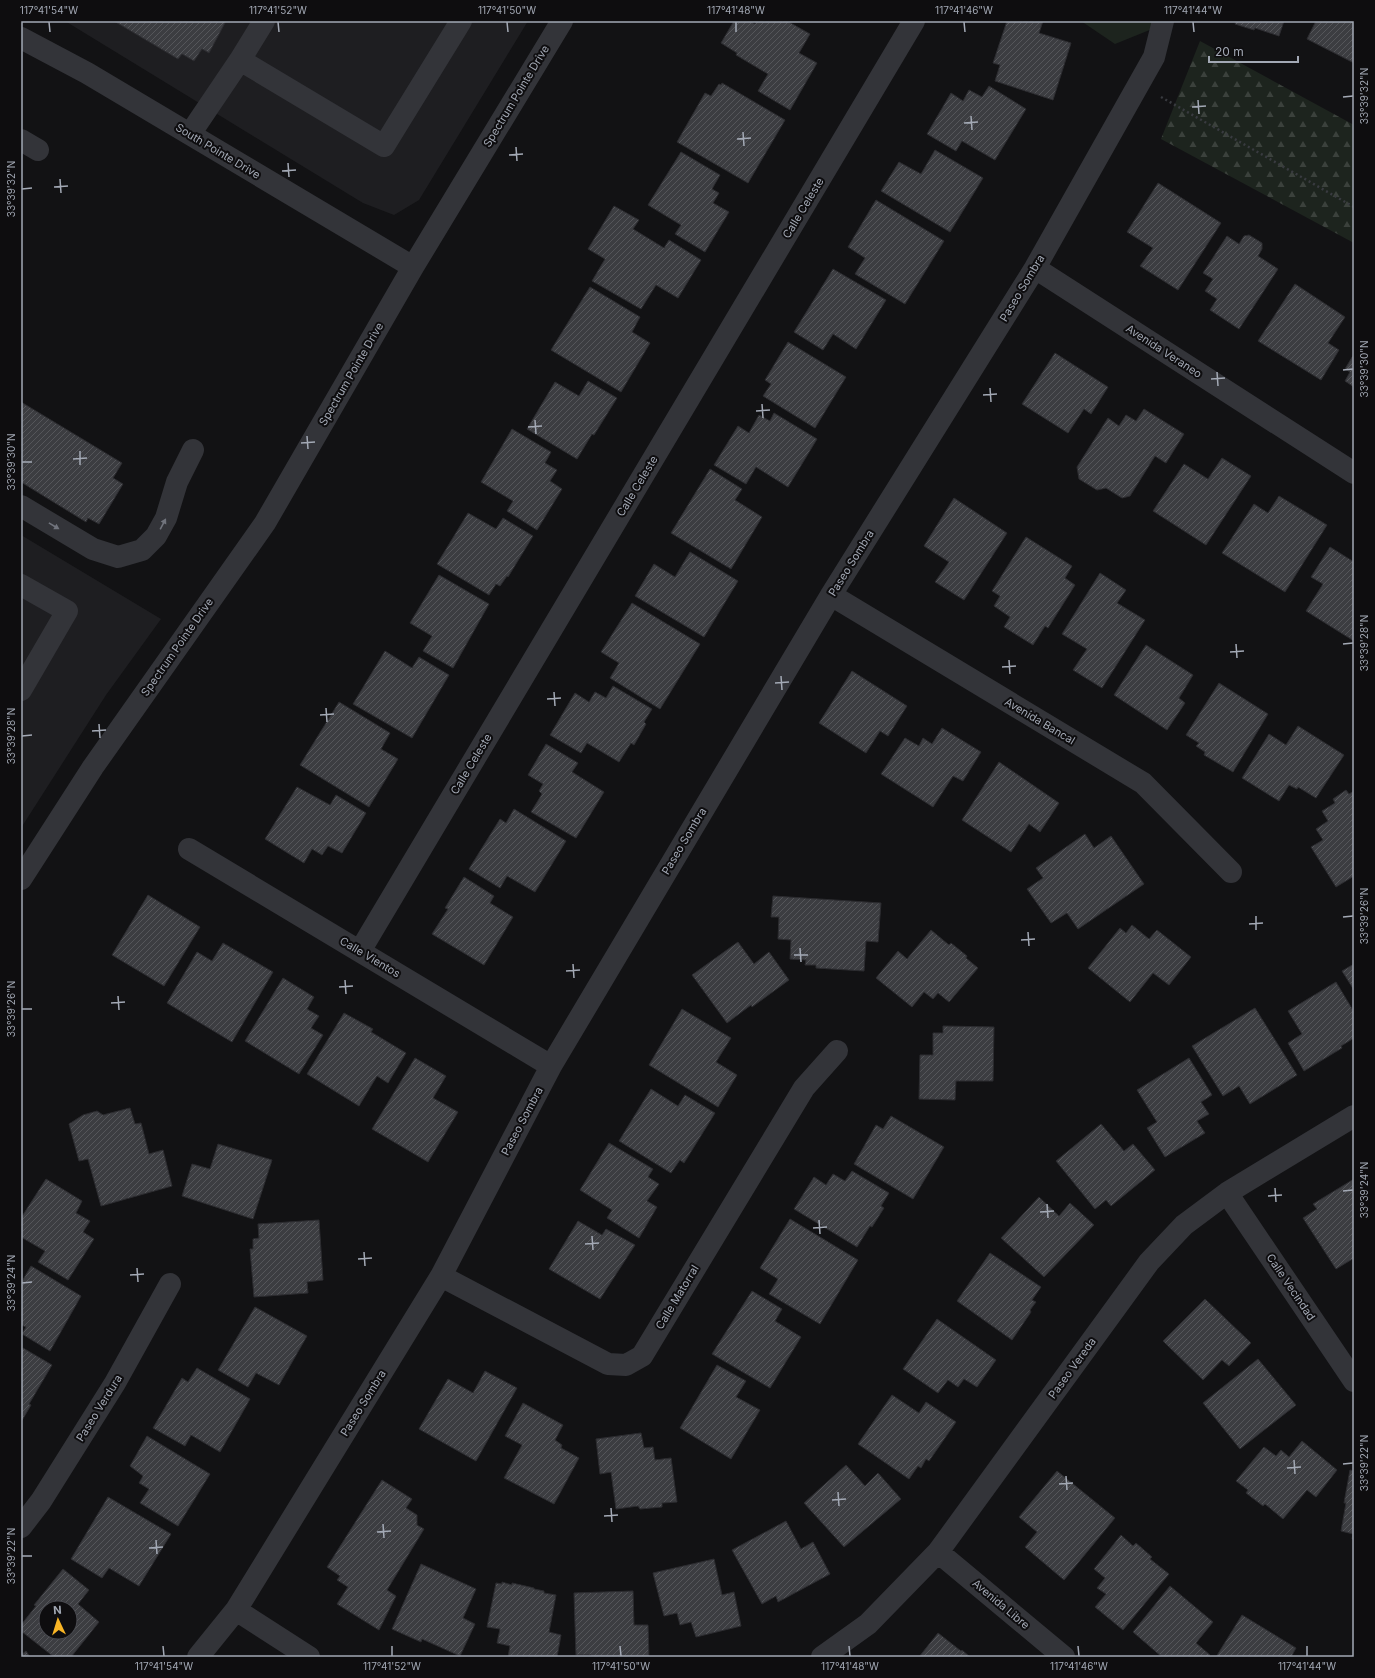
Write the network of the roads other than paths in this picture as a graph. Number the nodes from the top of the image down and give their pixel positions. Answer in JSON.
{"nodes":[{"id":1,"x":264,"y":21,"type":"edge"},
{"id":2,"x":461,"y":21,"type":"edge"},
{"id":3,"x":562,"y":21,"type":"edge"},
{"id":4,"x":914,"y":21,"type":"edge"},
{"id":5,"x":1163,"y":21,"type":"edge"},
{"id":6,"x":21,"y":38,"type":"edge"},
{"id":7,"x":240,"y":60,"type":"junction"},
{"id":8,"x":190,"y":134,"type":"junction"},
{"id":9,"x":413,"y":267,"type":"junction"},
{"id":10,"x":1035,"y":268,"type":"junction"},
{"id":11,"x":193,"y":450,"type":"dead end"},
{"id":12,"x":1354,"y":473,"type":"edge"},
{"id":13,"x":21,"y":506,"type":"edge"},
{"id":14,"x":21,"y":585,"type":"edge"},
{"id":15,"x":831,"y":595,"type":"junction"},
{"id":16,"x":21,"y":690,"type":"edge"},
{"id":17,"x":189,"y":849,"type":"dead end"},
{"id":18,"x":1231,"y":872,"type":"dead end"},
{"id":19,"x":21,"y":879,"type":"edge"},
{"id":20,"x":360,"y":951,"type":"junction"},
{"id":21,"x":837,"y":1051,"type":"dead end"},
{"id":22,"x":551,"y":1066,"type":"junction"},
{"id":23,"x":1354,"y":1116,"type":"edge"},
{"id":24,"x":1227,"y":1193,"type":"junction"},
{"id":25,"x":441,"y":1276,"type":"junction"},
{"id":26,"x":170,"y":1284,"type":"dead end"},
{"id":27,"x":1354,"y":1381,"type":"edge"},
{"id":28,"x":21,"y":1527,"type":"edge"},
{"id":29,"x":938,"y":1552,"type":"junction"},
{"id":30,"x":236,"y":1610,"type":"junction"},
{"id":31,"x":198,"y":1657,"type":"edge"},
{"id":32,"x":309,"y":1657,"type":"edge"},
{"id":33,"x":822,"y":1657,"type":"edge"},
{"id":34,"x":1064,"y":1657,"type":"edge"}],
"edges":[{"from":1,"to":7,"type":"street"},
{"from":2,"to":7,"type":"street"},
{"from":3,"to":9,"type":"street","name":"Spectrum Pointe Drive"},
{"from":4,"to":20,"type":"street","name":"Calle Celeste"},
{"from":5,"to":10,"type":"street","name":"Paseo Sombra"},
{"from":6,"to":8,"type":"street","name":"South Pointe Drive"},
{"from":7,"to":8,"type":"street"},
{"from":8,"to":9,"type":"street","name":"South Pointe Drive"},
{"from":9,"to":19,"type":"street","name":"Spectrum Pointe Drive"},
{"from":10,"to":12,"type":"street","name":"Avenida Veraneo"},
{"from":10,"to":15,"type":"street","name":"Paseo Sombra"},
{"from":13,"to":11,"type":"street","one_way":true},
{"from":14,"to":16,"type":"street"},
{"from":15,"to":18,"type":"street","name":"Avenida Bancal"},
{"from":15,"to":22,"type":"street","name":"Paseo Sombra"},
{"from":17,"to":20,"type":"street","name":"Calle Vientos"},
{"from":20,"to":22,"type":"street","name":"Calle Vientos"},
{"from":21,"to":25,"type":"street","name":"Calle Matorral"},
{"from":22,"to":25,"type":"street","name":"Paseo Sombra"},
{"from":23,"to":24,"type":"street","name":"Paseo Vereda"},
{"from":24,"to":27,"type":"street","name":"Calle Vecindad"},
{"from":24,"to":29,"type":"street","name":"Paseo Vereda"},
{"from":25,"to":30,"type":"street","name":"Paseo Sombra"},
{"from":26,"to":28,"type":"street","name":"Paseo Verdura"},
{"from":29,"to":33,"type":"street","name":"Paseo Vereda"},
{"from":29,"to":34,"type":"street","name":"Avenida Libre"},
{"from":30,"to":31,"type":"street","name":"Paseo Sombra"},
{"from":30,"to":32,"type":"street"}]}
